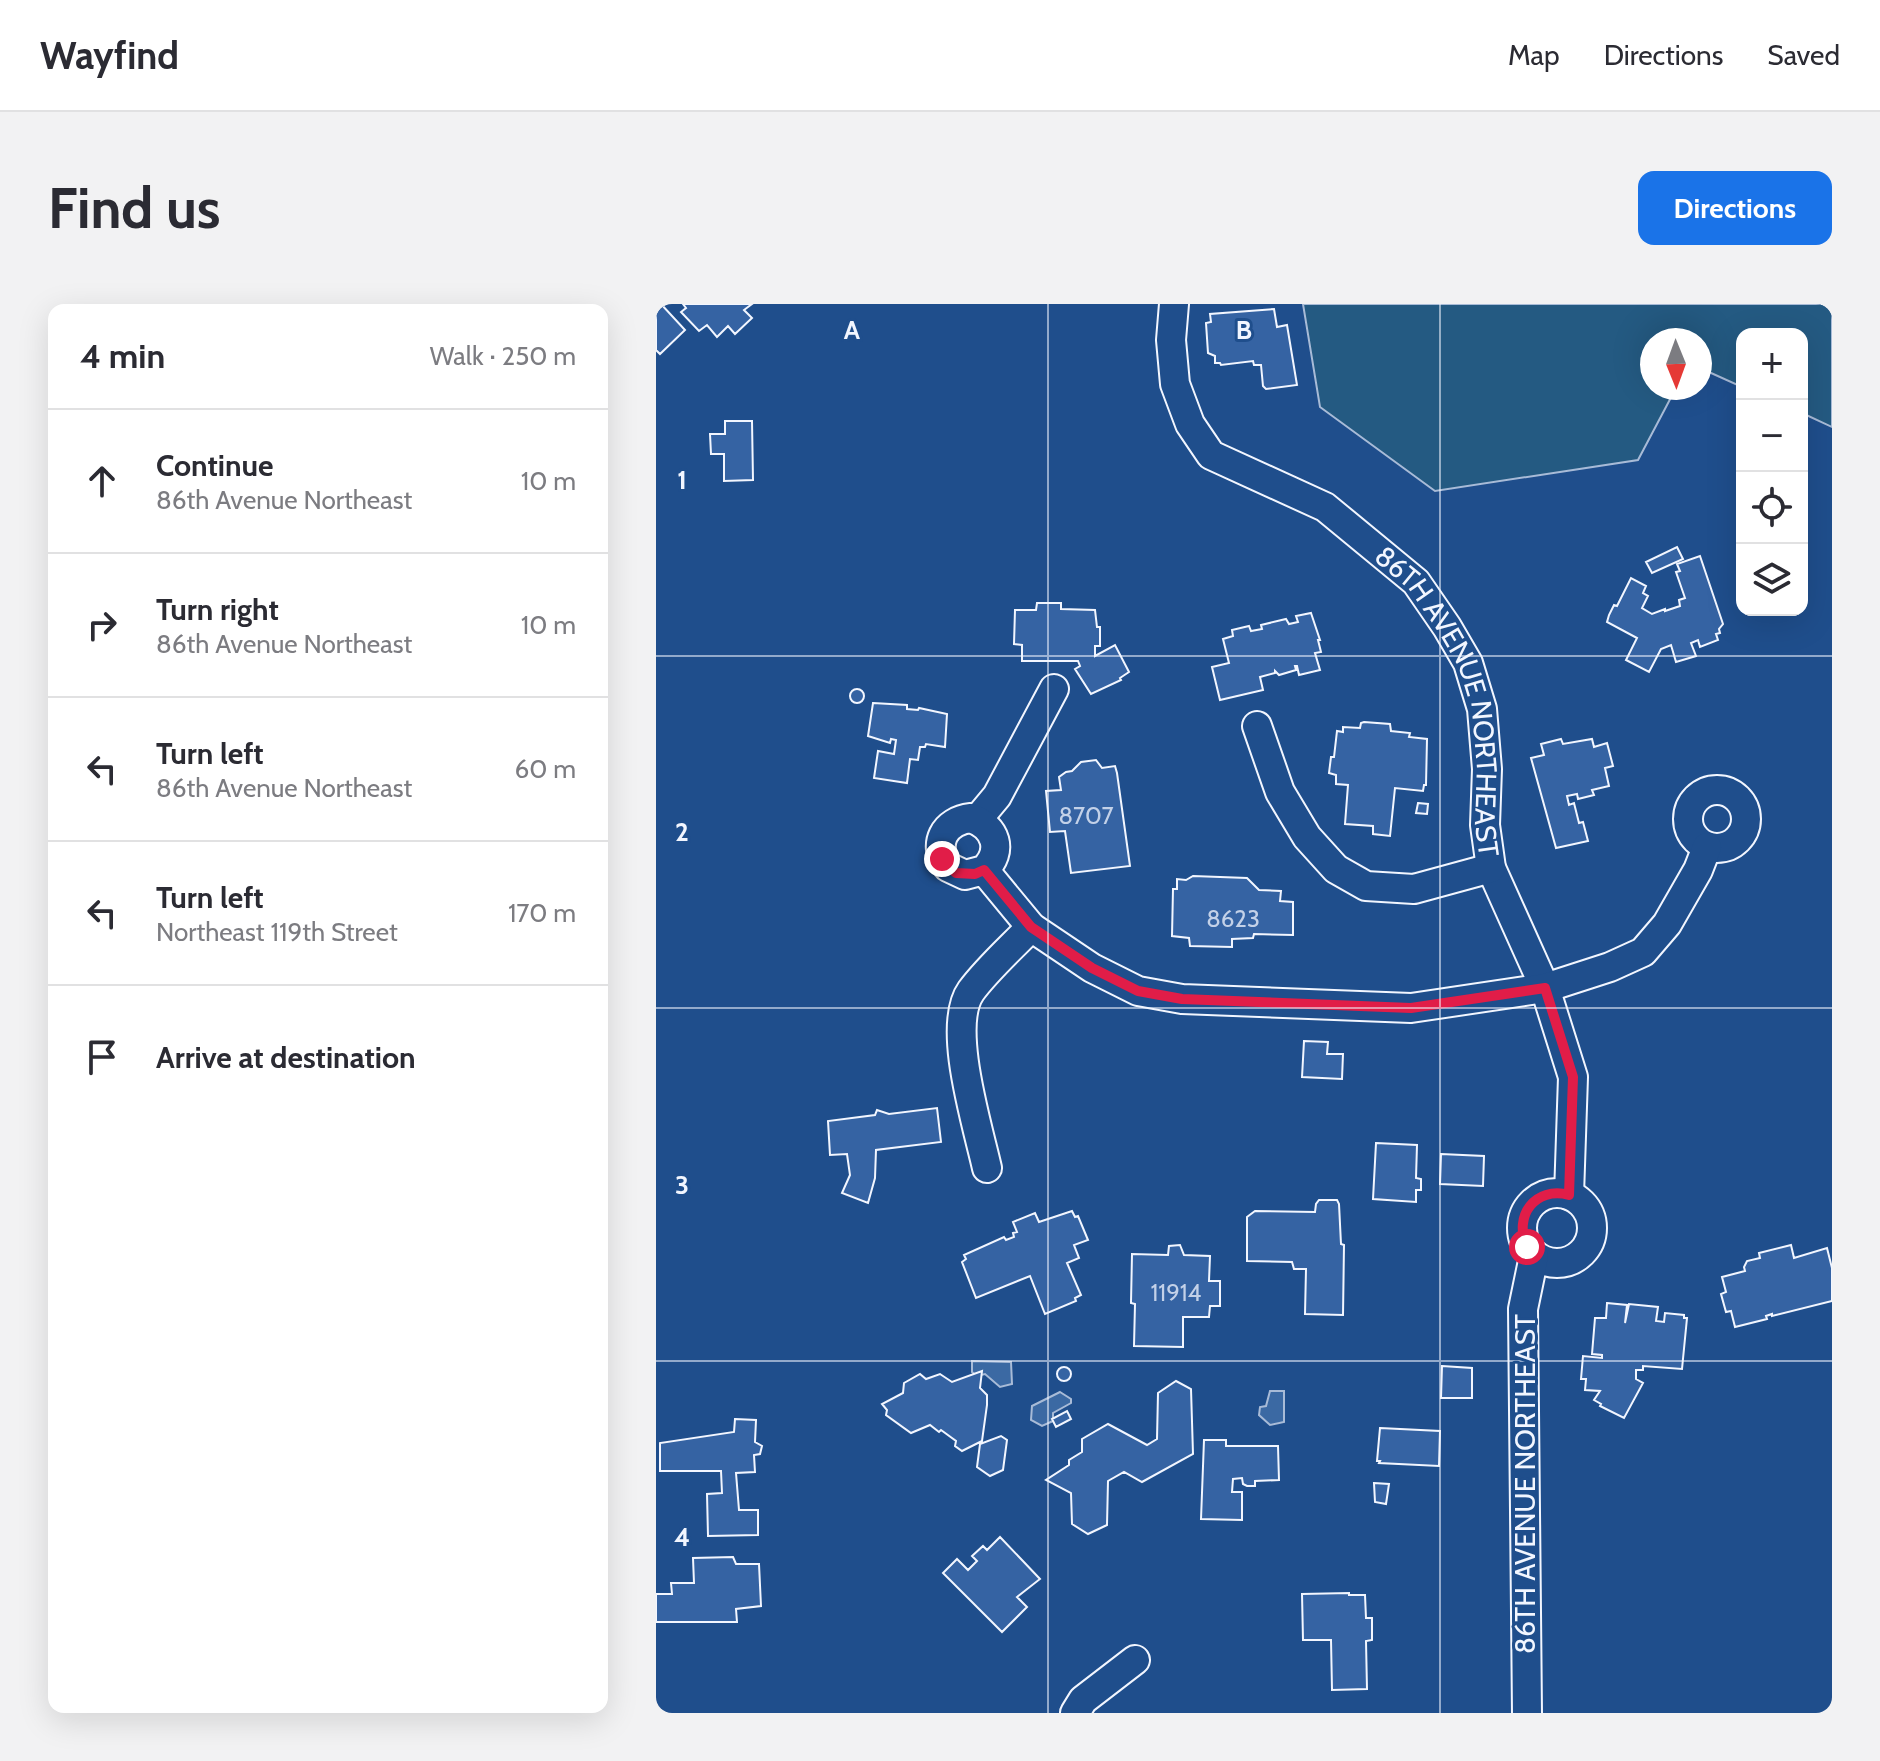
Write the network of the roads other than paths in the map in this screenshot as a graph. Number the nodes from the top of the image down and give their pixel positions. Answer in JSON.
{"nodes":[{"id":1,"x":1174,"y":304,"type":"edge"},
{"id":2,"x":1054,"y":689,"type":"dead end"},
{"id":3,"x":1257,"y":726,"type":"dead end"},
{"id":4,"x":977,"y":820,"type":"junction"},
{"id":5,"x":1707,"y":847,"type":"dead end"},
{"id":6,"x":1491,"y":868,"type":"junction"},
{"id":7,"x":984,"y":870,"type":"junction"},
{"id":8,"x":1031,"y":927,"type":"junction"},
{"id":9,"x":1545,"y":988,"type":"junction"},
{"id":10,"x":987,"y":1168,"type":"dead end"},
{"id":11,"x":1569,"y":1195,"type":"junction"},
{"id":12,"x":1534,"y":1256,"type":"junction"},
{"id":13,"x":1135,"y":1660,"type":"dead end"},
{"id":14,"x":1075,"y":1713,"type":"edge"},
{"id":15,"x":1527,"y":1713,"type":"edge"}],
"edges":[{"from":1,"to":6,"type":"street","name":"86TH AVENUE NORTHEAST"},
{"from":2,"to":4,"type":"street"},
{"from":3,"to":6,"type":"street"},
{"from":4,"to":7,"type":"street"},
{"from":4,"to":7,"type":"street"},
{"from":5,"to":9,"type":"street"},
{"from":6,"to":9,"type":"street","name":"86TH AVENUE NORTHEAST"},
{"from":7,"to":8,"type":"street"},
{"from":8,"to":9,"type":"street"},
{"from":8,"to":10,"type":"street"},
{"from":9,"to":11,"type":"street","name":"86TH AVENUE NORTHEAST"},
{"from":11,"to":12,"type":"street","name":"86TH AVENUE NORTHEAST"},
{"from":11,"to":12,"type":"street"},
{"from":12,"to":15,"type":"street","name":"86TH AVENUE NORTHEAST"},
{"from":13,"to":14,"type":"street"}]}
